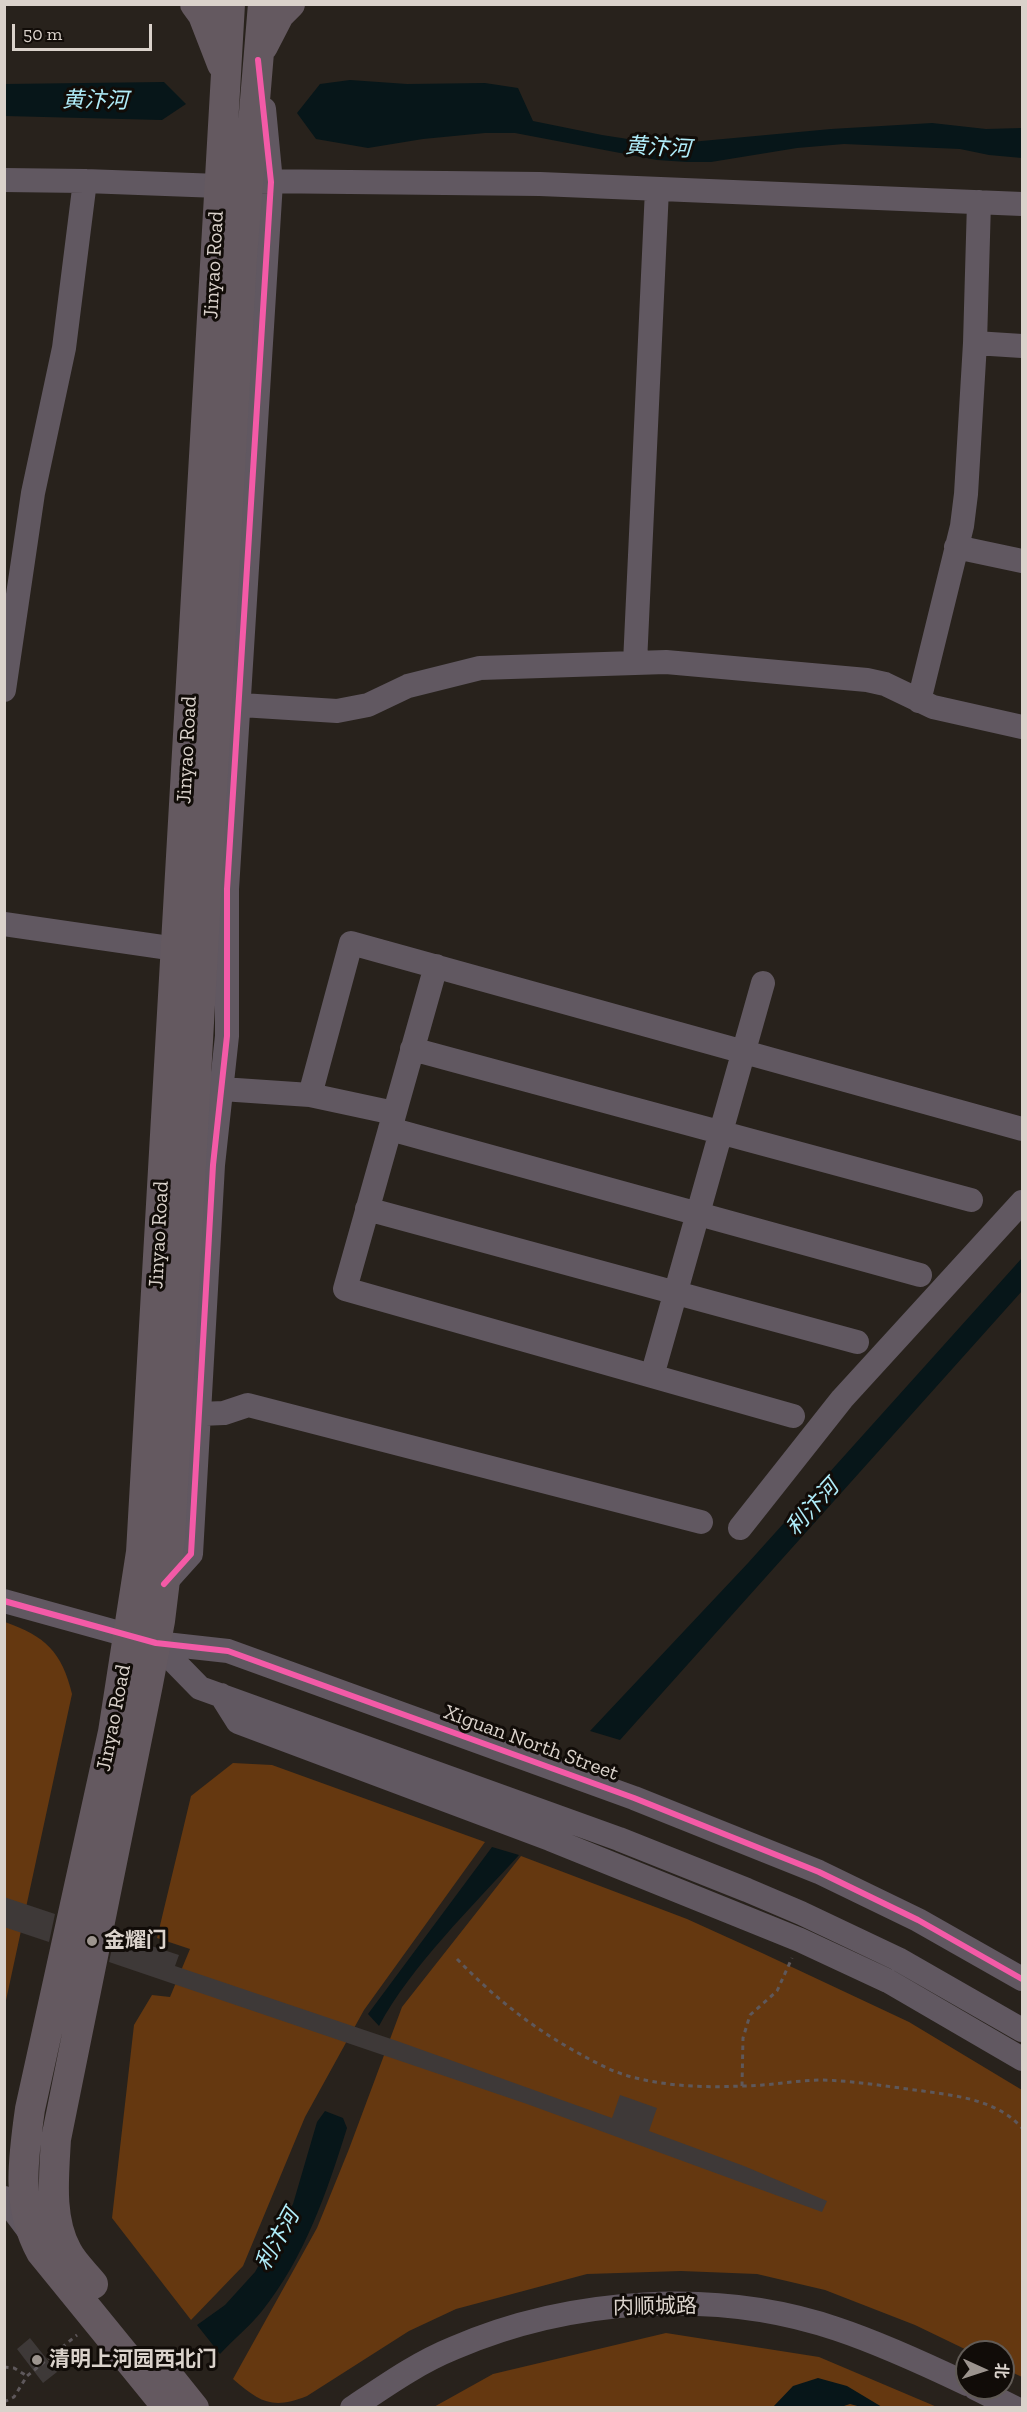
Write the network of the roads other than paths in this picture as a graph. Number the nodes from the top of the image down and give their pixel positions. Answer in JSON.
{"nodes":[{"id":1,"x":195,"y":4,"type":"edge"},
{"id":2,"x":231,"y":4,"type":"edge"},
{"id":3,"x":263,"y":4,"type":"edge"},
{"id":4,"x":290,"y":4,"type":"edge"},
{"id":5,"x":258,"y":60,"type":"junction"},
{"id":6,"x":226,"y":73,"type":"junction"},
{"id":7,"x":4,"y":180,"type":"edge"},
{"id":8,"x":85,"y":180,"type":"junction"},
{"id":9,"x":246,"y":183,"type":"junction"},
{"id":10,"x":657,"y":189,"type":"junction"},
{"id":11,"x":979,"y":202,"type":"junction"},
{"id":12,"x":1023,"y":204,"type":"edge"},
{"id":13,"x":975,"y":343,"type":"junction"},
{"id":14,"x":1023,"y":346,"type":"edge"},
{"id":15,"x":957,"y":547,"type":"junction"},
{"id":16,"x":1023,"y":561,"type":"edge"},
{"id":17,"x":635,"y":663,"type":"junction"},
{"id":18,"x":4,"y":690,"type":"edge"},
{"id":19,"x":919,"y":701,"type":"junction"},
{"id":20,"x":228,"y":705,"type":"junction"},
{"id":21,"x":1023,"y":727,"type":"edge"},
{"id":22,"x":4,"y":924,"type":"edge"},
{"id":23,"x":176,"y":949,"type":"junction"},
{"id":24,"x":436,"y":966,"type":"junction"},
{"id":25,"x":763,"y":983,"type":"dead end"},
{"id":26,"x":412,"y":1049,"type":"junction"},
{"id":27,"x":744,"y":1052,"type":"junction"},
{"id":28,"x":208,"y":1088,"type":"junction"},
{"id":29,"x":310,"y":1095,"type":"junction"},
{"id":30,"x":392,"y":1121,"type":"junction"},
{"id":31,"x":1023,"y":1129,"type":"edge"},
{"id":32,"x":721,"y":1132,"type":"junction"},
{"id":33,"x":971,"y":1200,"type":"dead end"},
{"id":34,"x":1023,"y":1202,"type":"edge"},
{"id":35,"x":367,"y":1209,"type":"junction"},
{"id":36,"x":698,"y":1214,"type":"junction"},
{"id":37,"x":920,"y":1275,"type":"dead end"},
{"id":38,"x":675,"y":1292,"type":"junction"},
{"id":39,"x":857,"y":1342,"type":"dead end"},
{"id":40,"x":652,"y":1376,"type":"junction"},
{"id":41,"x":200,"y":1414,"type":"junction"},
{"id":42,"x":794,"y":1416,"type":"dead end"},
{"id":43,"x":701,"y":1522,"type":"dead end"},
{"id":44,"x":740,"y":1528,"type":"dead end"},
{"id":45,"x":164,"y":1584,"type":"junction"},
{"id":46,"x":4,"y":1601,"type":"edge"},
{"id":47,"x":142,"y":1640,"type":"junction"},
{"id":48,"x":221,"y":1695,"type":"junction"},
{"id":49,"x":1023,"y":1979,"type":"edge"},
{"id":50,"x":1023,"y":2030,"type":"edge"},
{"id":51,"x":1023,"y":2059,"type":"edge"},
{"id":52,"x":4,"y":2198,"type":"edge"},
{"id":53,"x":33,"y":2238,"type":"junction"},
{"id":54,"x":955,"y":2378,"type":"edge"},
{"id":55,"x":999,"y":2400,"type":"edge"},
{"id":56,"x":168,"y":2408,"type":"edge"},
{"id":57,"x":194,"y":2408,"type":"edge"},
{"id":58,"x":352,"y":2408,"type":"edge"},
{"id":59,"x":1015,"y":2408,"type":"edge"}],
"edges":[{"from":1,"to":6,"type":"main road"},
{"from":2,"to":6,"type":"main road","name":"Jinyao Road"},
{"from":3,"to":5,"type":"main road","name":"Jinyao Road"},
{"from":4,"to":5,"type":"main road"},
{"from":5,"to":9,"type":"main road","name":"Jinyao Road"},
{"from":6,"to":9,"type":"main road","name":"Jinyao Road"},
{"from":7,"to":8,"type":"street"},
{"from":8,"to":9,"type":"street"},
{"from":8,"to":18,"type":"street"},
{"from":9,"to":10,"type":"street"},
{"from":9,"to":20,"type":"main road","name":"Jinyao Road"},
{"from":9,"to":23,"type":"main road","name":"Jinyao Road"},
{"from":10,"to":11,"type":"street"},
{"from":10,"to":17,"type":"street"},
{"from":11,"to":12,"type":"street"},
{"from":11,"to":13,"type":"street"},
{"from":13,"to":14,"type":"street"},
{"from":13,"to":15,"type":"street"},
{"from":15,"to":16,"type":"street"},
{"from":15,"to":19,"type":"street"},
{"from":17,"to":19,"type":"street"},
{"from":17,"to":20,"type":"street"},
{"from":19,"to":21,"type":"street"},
{"from":20,"to":28,"type":"main road","name":"Jinyao Road"},
{"from":22,"to":23,"type":"street"},
{"from":23,"to":47,"type":"main road","name":"Jinyao Road"},
{"from":24,"to":26,"type":"street"},
{"from":24,"to":27,"type":"street"},
{"from":24,"to":29,"type":"street"},
{"from":25,"to":27,"type":"street"},
{"from":26,"to":30,"type":"street"},
{"from":26,"to":32,"type":"street"},
{"from":27,"to":31,"type":"street"},
{"from":27,"to":32,"type":"street"},
{"from":28,"to":29,"type":"street"},
{"from":28,"to":41,"type":"street"},
{"from":28,"to":45,"type":"main road","name":"Jinyao Road"},
{"from":29,"to":30,"type":"street"},
{"from":30,"to":35,"type":"street"},
{"from":30,"to":36,"type":"street"},
{"from":32,"to":33,"type":"street"},
{"from":32,"to":36,"type":"street"},
{"from":34,"to":44,"type":"street"},
{"from":35,"to":38,"type":"street"},
{"from":35,"to":40,"type":"street"},
{"from":36,"to":37,"type":"street"},
{"from":36,"to":38,"type":"street"},
{"from":38,"to":39,"type":"street"},
{"from":38,"to":40,"type":"street"},
{"from":40,"to":42,"type":"street"},
{"from":41,"to":43,"type":"street"},
{"from":41,"to":45,"type":"street"},
{"from":45,"to":47,"type":"main road","name":"Jinyao Road"},
{"from":46,"to":47,"type":"street","name":"Xiguan North Street"},
{"from":47,"to":48,"type":"street","name":"Xiguan North Street"},
{"from":47,"to":49,"type":"street","name":"Xiguan North Street"},
{"from":47,"to":53,"type":"main road","name":"Jinyao Road"},
{"from":47,"to":57,"type":"main road","name":"Jinyao Road"},
{"from":48,"to":50,"type":"street","name":"Xiguan North Street"},
{"from":48,"to":51,"type":"street"},
{"from":52,"to":53,"type":"street"},
{"from":53,"to":56,"type":"main road","name":"Jinyao Road"},
{"from":54,"to":58,"type":"street","name":"内顺城路"},
{"from":55,"to":59,"type":"street"}]}
